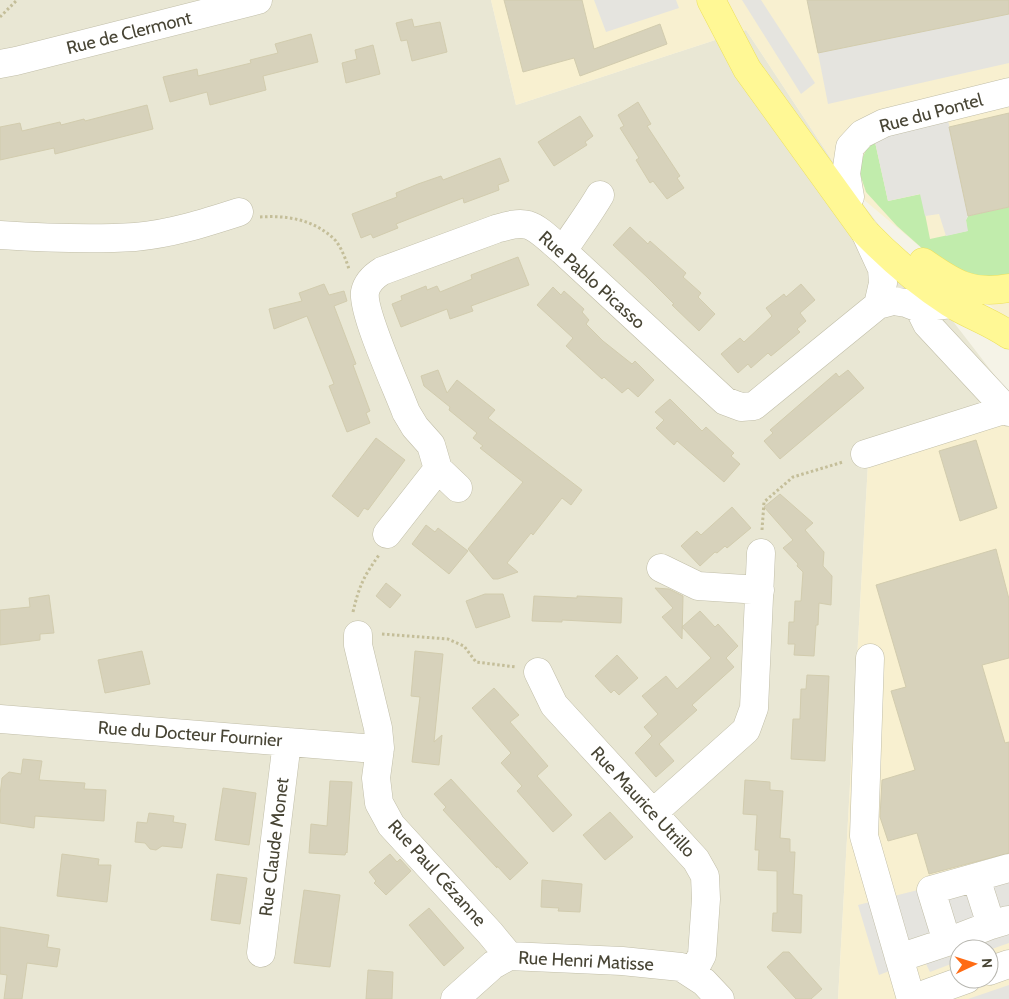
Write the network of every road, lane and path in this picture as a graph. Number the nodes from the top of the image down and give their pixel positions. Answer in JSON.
{"nodes":[{"id":1,"x":17,"y":0,"type":"edge"},
{"id":2,"x":258,"y":0,"type":"edge"},
{"id":3,"x":711,"y":0,"type":"edge"},
{"id":4,"x":0,"y":17,"type":"edge"},
{"id":5,"x":0,"y":64,"type":"edge"},
{"id":6,"x":1009,"y":92,"type":"edge"},
{"id":7,"x":815,"y":162,"type":"junction"},
{"id":8,"x":600,"y":195,"type":"dead end"},
{"id":9,"x":850,"y":197,"type":"junction"},
{"id":10,"x":239,"y":212,"type":"joint"},
{"id":11,"x":864,"y":231,"type":"junction"},
{"id":12,"x":0,"y":234,"type":"edge"},
{"id":13,"x":563,"y":251,"type":"junction"},
{"id":14,"x":350,"y":272,"type":"dead end"},
{"id":15,"x":1009,"y":288,"type":"edge"},
{"id":16,"x":951,"y":304,"type":"junction"},
{"id":17,"x":878,"y":305,"type":"junction"},
{"id":18,"x":919,"y":308,"type":"junction"},
{"id":19,"x":1009,"y":335,"type":"edge"},
{"id":20,"x":1008,"y":411,"type":"edge"},
{"id":21,"x":865,"y":454,"type":"joint"},
{"id":22,"x":438,"y":469,"type":"junction"},
{"id":23,"x":458,"y":488,"type":"dead end"},
{"id":24,"x":387,"y":534,"type":"joint"},
{"id":25,"x":761,"y":553,"type":"joint"},
{"id":26,"x":661,"y":568,"type":"dead end"},
{"id":27,"x":760,"y":590,"type":"junction"},
{"id":28,"x":358,"y":635,"type":"junction"},
{"id":29,"x":870,"y":658,"type":"dead end"},
{"id":30,"x":538,"y":672,"type":"joint"},
{"id":31,"x":0,"y":719,"type":"edge"},
{"id":32,"x":287,"y":742,"type":"junction"},
{"id":33,"x":380,"y":748,"type":"junction"},
{"id":34,"x":653,"y":813,"type":"junction"},
{"id":35,"x":1009,"y":868,"type":"edge"},
{"id":36,"x":976,"y":878,"type":"junction"},
{"id":37,"x":1000,"y":922,"type":"edge"},
{"id":38,"x":947,"y":942,"type":"junction"},
{"id":39,"x":261,"y":953,"type":"dead end"},
{"id":40,"x":509,"y":956,"type":"junction"},
{"id":41,"x":899,"y":958,"type":"junction"},
{"id":42,"x":692,"y":974,"type":"junction"},
{"id":43,"x":949,"y":985,"type":"edge"},
{"id":44,"x":455,"y":999,"type":"edge"},
{"id":45,"x":720,"y":999,"type":"edge"},
{"id":46,"x":911,"y":999,"type":"edge"}],
"edges":[{"from":1,"to":4,"type":"path"},
{"from":2,"to":5,"type":"street","name":"Rue de Clermont"},
{"from":3,"to":7,"type":"main road"},
{"from":6,"to":9,"type":"street","name":"Rue du Pontel"},
{"from":7,"to":9,"type":"main road"},
{"from":7,"to":11,"type":"main road"},
{"from":8,"to":13,"type":"street"},
{"from":9,"to":15,"type":"main road"},
{"from":10,"to":12,"type":"street"},
{"from":10,"to":14,"type":"path"},
{"from":11,"to":16,"type":"main road"},
{"from":11,"to":17,"type":"street"},
{"from":13,"to":17,"type":"street","name":"Rue Pablo Picasso"},
{"from":13,"to":22,"type":"street","name":"Rue Pablo Picasso"},
{"from":16,"to":18,"type":"street"},
{"from":16,"to":19,"type":"main road"},
{"from":17,"to":18,"type":"street"},
{"from":18,"to":20,"type":"street"},
{"from":20,"to":21,"type":"street"},
{"from":21,"to":25,"type":"path"},
{"from":22,"to":23,"type":"street","name":"Rue Pablo Picasso"},
{"from":22,"to":24,"type":"street"},
{"from":24,"to":28,"type":"path"},
{"from":25,"to":27,"type":"street"},
{"from":26,"to":27,"type":"street"},
{"from":27,"to":34,"type":"street"},
{"from":28,"to":30,"type":"path"},
{"from":28,"to":33,"type":"street","name":"Rue Paul Cézanne"},
{"from":29,"to":41,"type":"street"},
{"from":30,"to":34,"type":"street","name":"Rue Maurice Utrillo"},
{"from":31,"to":32,"type":"street","name":"Rue du Docteur Fournier"},
{"from":32,"to":33,"type":"street","name":"Rue du Docteur Fournier"},
{"from":32,"to":39,"type":"street","name":"Rue Claude Monet"},
{"from":33,"to":40,"type":"street","name":"Rue Paul Cézanne"},
{"from":34,"to":42,"type":"street","name":"Rue Maurice Utrillo"},
{"from":35,"to":36,"type":"street"},
{"from":36,"to":37,"type":"street"},
{"from":36,"to":38,"type":"street"},
{"from":37,"to":38,"type":"street"},
{"from":38,"to":41,"type":"street"},
{"from":40,"to":42,"type":"street","name":"Rue Henri Matisse"},
{"from":40,"to":44,"type":"street","name":"Rue Henri Matisse"},
{"from":41,"to":46,"type":"street"},
{"from":42,"to":45,"type":"street","name":"Rue Henri Matisse"},
{"from":43,"to":46,"type":"street"}]}
